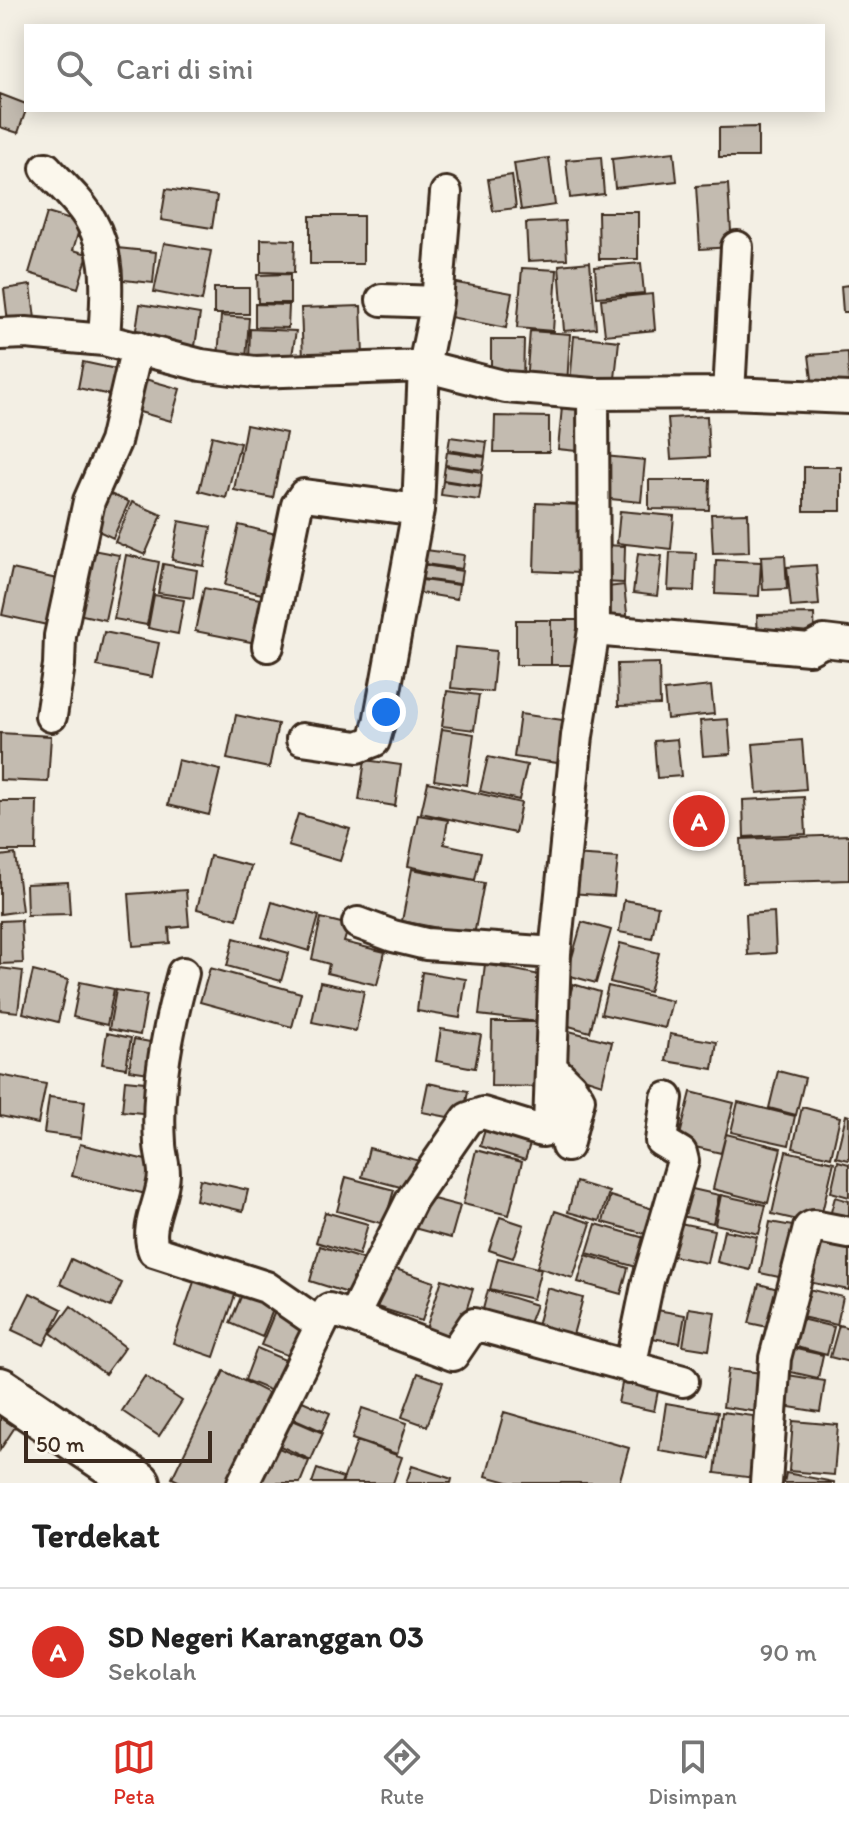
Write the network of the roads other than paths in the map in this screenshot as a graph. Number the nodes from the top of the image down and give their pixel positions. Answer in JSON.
{"nodes":[{"id":1,"x":46,"y":168,"type":"dead end"},
{"id":2,"x":446,"y":193,"type":"dead end"},
{"id":3,"x":737,"y":247,"type":"dead end"},
{"id":4,"x":382,"y":300,"type":"dead end"},
{"id":5,"x":437,"y":302,"type":"junction"},
{"id":6,"x":0,"y":334,"type":"edge"},
{"id":7,"x":104,"y":340,"type":"junction"},
{"id":8,"x":137,"y":347,"type":"junction"},
{"id":9,"x":424,"y":366,"type":"junction"},
{"id":10,"x":729,"y":393,"type":"junction"},
{"id":11,"x":593,"y":394,"type":"junction"},
{"id":12,"x":849,"y":398,"type":"edge"},
{"id":13,"x":418,"y":510,"type":"junction"},
{"id":14,"x":594,"y":630,"type":"junction"},
{"id":15,"x":849,"y":644,"type":"edge"},
{"id":16,"x":268,"y":646,"type":"dead end"},
{"id":17,"x":51,"y":716,"type":"dead end"},
{"id":18,"x":302,"y":739,"type":"dead end"},
{"id":19,"x":358,"y":923,"type":"dead end"},
{"id":20,"x":555,"y":953,"type":"junction"},
{"id":21,"x":183,"y":973,"type":"dead end"},
{"id":22,"x":552,"y":1068,"type":"junction"},
{"id":23,"x":667,"y":1098,"type":"dead end"},
{"id":24,"x":567,"y":1146,"type":"dead end"},
{"id":25,"x":849,"y":1233,"type":"edge"},
{"id":26,"x":353,"y":1317,"type":"junction"},
{"id":27,"x":321,"y":1325,"type":"junction"},
{"id":28,"x":630,"y":1368,"type":"junction"},
{"id":29,"x":683,"y":1381,"type":"dead end"},
{"id":30,"x":0,"y":1389,"type":"edge"},
{"id":31,"x":139,"y":1483,"type":"edge"},
{"id":32,"x":243,"y":1483,"type":"edge"},
{"id":33,"x":766,"y":1483,"type":"edge"}],
"edges":[{"from":1,"to":7,"type":"street"},
{"from":2,"to":5,"type":"street"},
{"from":3,"to":10,"type":"street"},
{"from":4,"to":5,"type":"street"},
{"from":5,"to":9,"type":"street"},
{"from":6,"to":7,"type":"street"},
{"from":7,"to":8,"type":"street"},
{"from":8,"to":9,"type":"street"},
{"from":8,"to":17,"type":"street"},
{"from":9,"to":11,"type":"street"},
{"from":9,"to":13,"type":"street"},
{"from":10,"to":11,"type":"street"},
{"from":10,"to":12,"type":"street"},
{"from":11,"to":14,"type":"street"},
{"from":13,"to":16,"type":"street"},
{"from":13,"to":18,"type":"street"},
{"from":14,"to":15,"type":"street"},
{"from":14,"to":20,"type":"street"},
{"from":19,"to":20,"type":"street"},
{"from":20,"to":22,"type":"street"},
{"from":21,"to":27,"type":"street"},
{"from":22,"to":24,"type":"street"},
{"from":22,"to":26,"type":"street"},
{"from":23,"to":28,"type":"street"},
{"from":25,"to":33,"type":"street"},
{"from":26,"to":27,"type":"street"},
{"from":26,"to":28,"type":"street"},
{"from":27,"to":32,"type":"street"},
{"from":28,"to":29,"type":"street"},
{"from":30,"to":31,"type":"street"}]}
